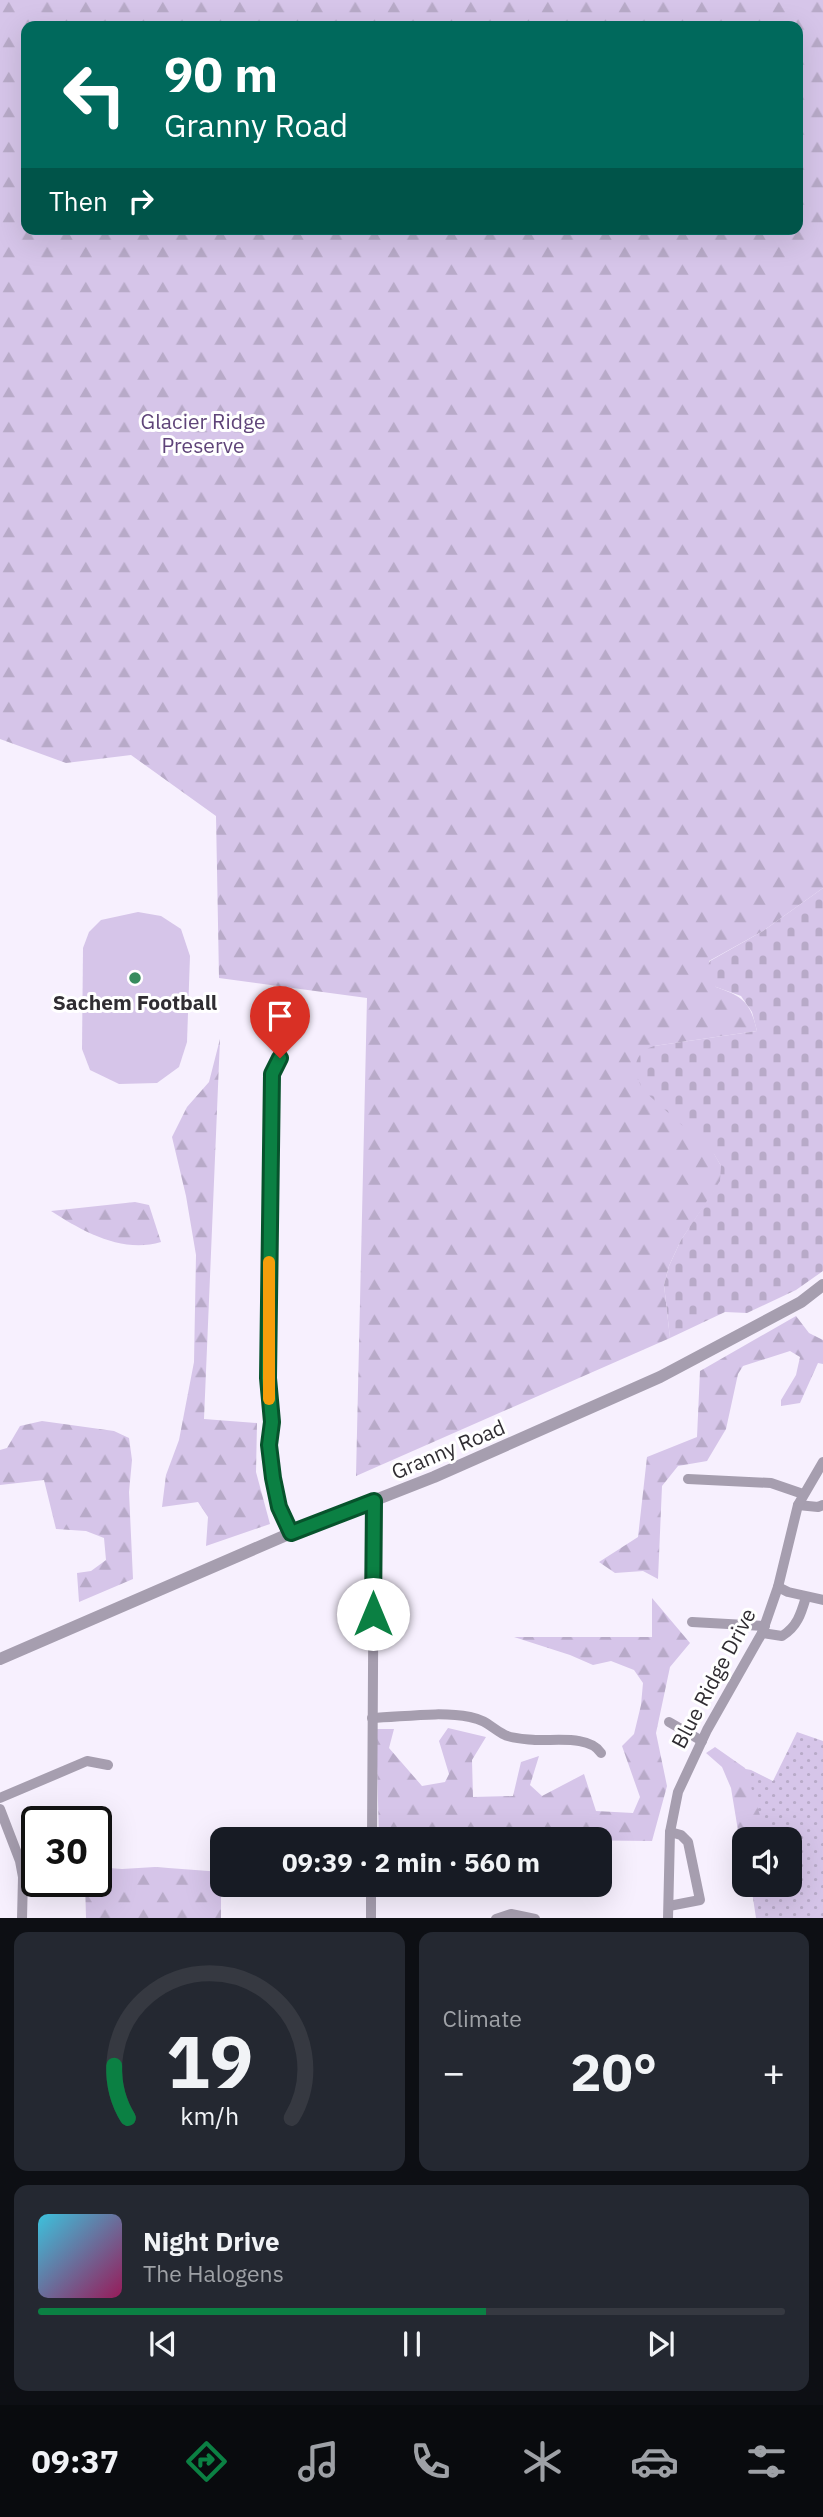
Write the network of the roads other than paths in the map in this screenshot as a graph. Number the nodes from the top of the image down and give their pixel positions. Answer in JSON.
{"nodes":[{"id":1,"x":280,"y":1058,"type":"dead end"},
{"id":2,"x":823,"y":1285,"type":"edge"},
{"id":3,"x":823,"y":1462,"type":"edge"},
{"id":4,"x":688,"y":1479,"type":"dead end"},
{"id":5,"x":803,"y":1494,"type":"junction"},
{"id":6,"x":374,"y":1501,"type":"junction"},
{"id":7,"x":798,"y":1505,"type":"junction"},
{"id":8,"x":823,"y":1505,"type":"edge"},
{"id":9,"x":291,"y":1533,"type":"junction"},
{"id":10,"x":778,"y":1587,"type":"junction"},
{"id":11,"x":806,"y":1597,"type":"junction"},
{"id":12,"x":823,"y":1600,"type":"edge"},
{"id":13,"x":692,"y":1622,"type":"dead end"},
{"id":14,"x":764,"y":1629,"type":"junction"},
{"id":15,"x":0,"y":1658,"type":"edge"},
{"id":16,"x":372,"y":1718,"type":"junction"},
{"id":17,"x":668,"y":1722,"type":"dead end"},
{"id":18,"x":702,"y":1741,"type":"junction"},
{"id":19,"x":601,"y":1753,"type":"dead end"},
{"id":20,"x":108,"y":1765,"type":"dead end"},
{"id":21,"x":0,"y":1798,"type":"edge"},
{"id":22,"x":0,"y":1810,"type":"edge"},
{"id":23,"x":372,"y":1827,"type":"edge"},
{"id":24,"x":670,"y":1832,"type":"junction"},
{"id":25,"x":371,"y":1897,"type":"edge"},
{"id":26,"x":669,"y":1906,"type":"junction"},
{"id":27,"x":22,"y":1918,"type":"edge"},
{"id":28,"x":371,"y":1918,"type":"edge"},
{"id":29,"x":499,"y":1918,"type":"edge"},
{"id":30,"x":530,"y":1918,"type":"edge"},
{"id":31,"x":668,"y":1918,"type":"edge"}],
"edges":[{"from":1,"to":9,"type":"street"},
{"from":2,"to":6,"type":"street","name":"Granny Road"},
{"from":3,"to":5,"type":"street","name":"Blue Ridge Drive"},
{"from":4,"to":5,"type":"street"},
{"from":5,"to":7,"type":"street","name":"Blue Ridge Drive"},
{"from":6,"to":9,"type":"street","name":"Granny Road"},
{"from":6,"to":16,"type":"street"},
{"from":7,"to":8,"type":"street"},
{"from":7,"to":10,"type":"street","name":"Blue Ridge Drive"},
{"from":9,"to":15,"type":"street","name":"Granny Road"},
{"from":10,"to":11,"type":"street"},
{"from":10,"to":14,"type":"street","name":"Blue Ridge Drive"},
{"from":11,"to":12,"type":"street"},
{"from":11,"to":14,"type":"street"},
{"from":13,"to":14,"type":"street"},
{"from":14,"to":18,"type":"street","name":"Blue Ridge Drive"},
{"from":16,"to":19,"type":"street"},
{"from":16,"to":23,"type":"street"},
{"from":17,"to":18,"type":"street"},
{"from":18,"to":24,"type":"street","name":"Blue Ridge Drive"},
{"from":20,"to":21,"type":"street"},
{"from":22,"to":27,"type":"street"},
{"from":24,"to":26,"type":"street","name":"Blue Ridge Drive"},
{"from":24,"to":26,"type":"street"},
{"from":25,"to":28,"type":"street"},
{"from":26,"to":31,"type":"street","name":"Blue Ridge Drive"},
{"from":29,"to":30,"type":"street"}]}
